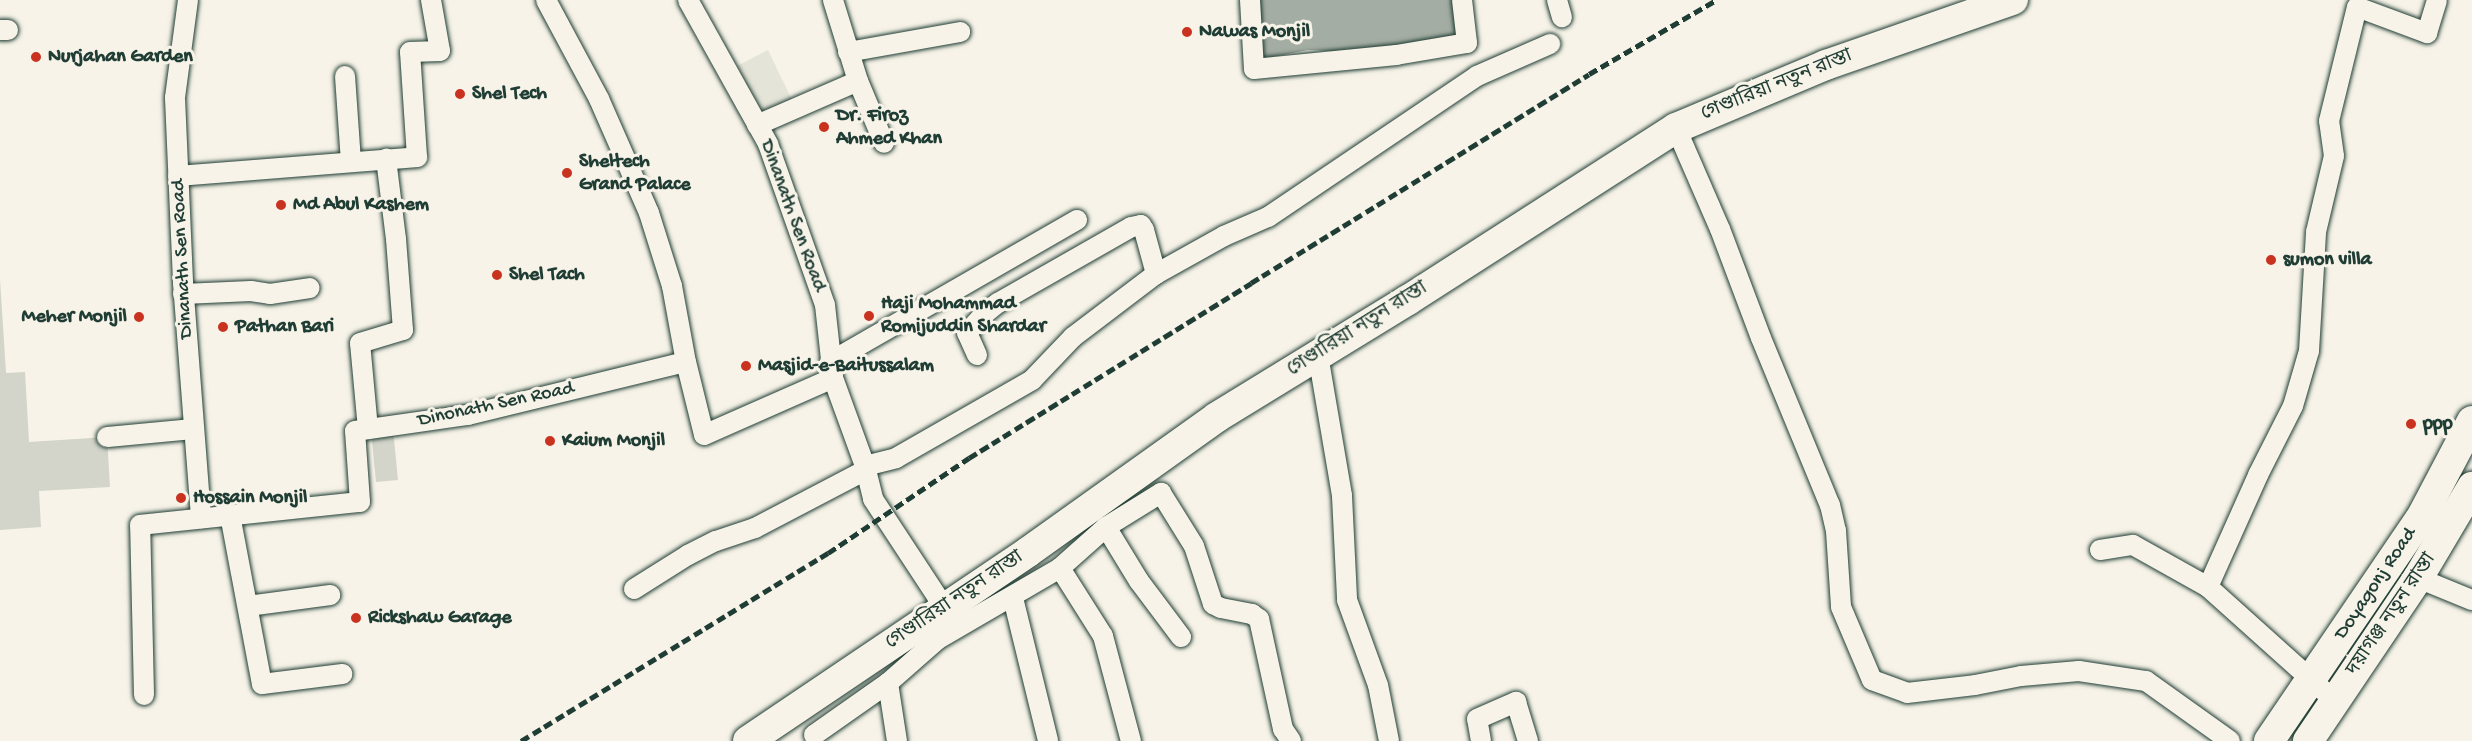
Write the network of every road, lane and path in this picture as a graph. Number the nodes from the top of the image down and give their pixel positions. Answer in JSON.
{"nodes":[{"id":1,"x":188,"y":0,"type":"edge"},
{"id":2,"x":431,"y":0,"type":"edge"},
{"id":3,"x":546,"y":0,"type":"edge"},
{"id":4,"x":688,"y":0,"type":"edge"},
{"id":5,"x":833,"y":0,"type":"edge"},
{"id":6,"x":1250,"y":0,"type":"edge"},
{"id":7,"x":1462,"y":0,"type":"edge"},
{"id":8,"x":2013,"y":0,"type":"edge"},
{"id":9,"x":2437,"y":0,"type":"edge"},
{"id":10,"x":960,"y":32,"type":"dead end"},
{"id":11,"x":1550,"y":44,"type":"dead end"},
{"id":12,"x":848,"y":52,"type":"junction"},
{"id":13,"x":345,"y":76,"type":"dead end"},
{"id":14,"x":858,"y":81,"type":"junction"},
{"id":15,"x":757,"y":125,"type":"junction"},
{"id":16,"x":1676,"y":128,"type":"junction"},
{"id":17,"x":884,"y":143,"type":"dead end"},
{"id":18,"x":386,"y":159,"type":"junction"},
{"id":19,"x":351,"y":161,"type":"junction"},
{"id":20,"x":178,"y":176,"type":"junction"},
{"id":21,"x":1077,"y":220,"type":"dead end"},
{"id":22,"x":1156,"y":274,"type":"junction"},
{"id":23,"x":310,"y":288,"type":"dead end"},
{"id":24,"x":183,"y":294,"type":"junction"},
{"id":25,"x":977,"y":355,"type":"dead end"},
{"id":26,"x":1318,"y":355,"type":"junction"},
{"id":27,"x":686,"y":362,"type":"junction"},
{"id":28,"x":831,"y":370,"type":"junction"},
{"id":29,"x":2472,"y":421,"type":"edge"},
{"id":30,"x":194,"y":429,"type":"junction"},
{"id":31,"x":368,"y":429,"type":"junction"},
{"id":32,"x":107,"y":437,"type":"dead end"},
{"id":33,"x":866,"y":468,"type":"junction"},
{"id":34,"x":2472,"y":487,"type":"edge"},
{"id":35,"x":230,"y":515,"type":"junction"},
{"id":36,"x":201,"y":518,"type":"junction"},
{"id":37,"x":1106,"y":527,"type":"junction"},
{"id":38,"x":2100,"y":550,"type":"dead end"},
{"id":39,"x":1060,"y":568,"type":"junction"},
{"id":40,"x":2418,"y":578,"type":"junction"},
{"id":41,"x":2208,"y":587,"type":"junction"},
{"id":42,"x":634,"y":589,"type":"dead end"},
{"id":43,"x":330,"y":595,"type":"dead end"},
{"id":44,"x":1013,"y":598,"type":"junction"},
{"id":45,"x":2472,"y":600,"type":"edge"},
{"id":46,"x":248,"y":606,"type":"junction"},
{"id":47,"x":944,"y":607,"type":"junction"},
{"id":48,"x":1181,"y":637,"type":"dead end"},
{"id":49,"x":2331,"y":651,"type":"junction"},
{"id":50,"x":2357,"y":667,"type":"junction"},
{"id":51,"x":342,"y":674,"type":"dead end"},
{"id":52,"x":2311,"y":680,"type":"junction"},
{"id":53,"x":888,"y":683,"type":"junction"},
{"id":54,"x":144,"y":695,"type":"dead end"},
{"id":55,"x":2334,"y":700,"type":"junction"},
{"id":56,"x":814,"y":735,"type":"dead end"},
{"id":57,"x":748,"y":741,"type":"edge"},
{"id":58,"x":897,"y":741,"type":"edge"},
{"id":59,"x":1048,"y":741,"type":"edge"},
{"id":60,"x":1131,"y":741,"type":"edge"},
{"id":61,"x":1291,"y":741,"type":"edge"},
{"id":62,"x":1389,"y":741,"type":"edge"},
{"id":63,"x":1481,"y":741,"type":"edge"},
{"id":64,"x":1528,"y":741,"type":"edge"},
{"id":65,"x":2230,"y":741,"type":"edge"},
{"id":66,"x":2270,"y":741,"type":"edge"},
{"id":67,"x":2308,"y":741,"type":"edge"}],
"edges":[{"from":1,"to":20,"type":"street","name":"Dinanath Sen Road"},
{"from":2,"to":18,"type":"street"},
{"from":3,"to":27,"type":"street"},
{"from":4,"to":15,"type":"street","name":"Dinanath Sen Road"},
{"from":5,"to":12,"type":"street"},
{"from":6,"to":7,"type":"street"},
{"from":8,"to":16,"type":"main road","name":"গেণ্ডারিয়া নতুন রাস্তা"},
{"from":9,"to":41,"type":"street"},
{"from":10,"to":12,"type":"street"},
{"from":11,"to":22,"type":"street"},
{"from":12,"to":14,"type":"street"},
{"from":13,"to":19,"type":"street"},
{"from":14,"to":15,"type":"street"},
{"from":14,"to":17,"type":"street"},
{"from":15,"to":28,"type":"street","name":"Dinanath Sen Road"},
{"from":16,"to":26,"type":"main road","name":"গেণ্ডারিয়া নতুন রাস্তা"},
{"from":16,"to":65,"type":"street"},
{"from":18,"to":19,"type":"street"},
{"from":18,"to":31,"type":"street"},
{"from":19,"to":20,"type":"street"},
{"from":20,"to":24,"type":"street","name":"Dinanath Sen Road"},
{"from":21,"to":28,"type":"street"},
{"from":22,"to":25,"type":"street"},
{"from":22,"to":33,"type":"street"},
{"from":23,"to":24,"type":"street"},
{"from":24,"to":30,"type":"street","name":"Dinanath Sen Road"},
{"from":26,"to":47,"type":"main road","name":"গেণ্ডারিয়া নতুন রাস্তা"},
{"from":26,"to":62,"type":"street"},
{"from":27,"to":28,"type":"street"},
{"from":27,"to":31,"type":"street","name":"Dinonath Sen Road"},
{"from":28,"to":33,"type":"street","name":"Dinanath Sen Road"},
{"from":29,"to":49,"type":"main road","name":"Doyagonj Road"},
{"from":30,"to":32,"type":"street"},
{"from":30,"to":36,"type":"street","name":"Dinanath Sen Road"},
{"from":31,"to":35,"type":"street"},
{"from":33,"to":42,"type":"street"},
{"from":33,"to":47,"type":"street","name":"Dinanath Sen Road"},
{"from":34,"to":40,"type":"main road","name":"দয়াগঞ্জ নতুন রাস্তা"},
{"from":35,"to":36,"type":"street"},
{"from":35,"to":46,"type":"street"},
{"from":36,"to":54,"type":"street"},
{"from":37,"to":39,"type":"street"},
{"from":37,"to":48,"type":"street"},
{"from":37,"to":61,"type":"street"},
{"from":38,"to":41,"type":"street"},
{"from":39,"to":44,"type":"street"},
{"from":39,"to":60,"type":"street"},
{"from":40,"to":45,"type":"street"},
{"from":40,"to":50,"type":"main road","name":"দয়াগঞ্জ নতুন রাস্তা"},
{"from":41,"to":52,"type":"street"},
{"from":43,"to":46,"type":"street"},
{"from":44,"to":53,"type":"street"},
{"from":44,"to":59,"type":"street"},
{"from":46,"to":51,"type":"street"},
{"from":47,"to":57,"type":"main road","name":"গেণ্ডারিয়া নতুন রাস্তা"},
{"from":49,"to":50,"type":"main road"},
{"from":49,"to":52,"type":"main road","name":"Doyagonj Road"},
{"from":50,"to":55,"type":"main road","name":"দয়াগঞ্জ নতুন রাস্তা"},
{"from":52,"to":55,"type":"street"},
{"from":52,"to":66,"type":"main road","name":"Doyagonj Road"},
{"from":53,"to":56,"type":"street"},
{"from":53,"to":58,"type":"street"},
{"from":55,"to":67,"type":"main road","name":"দয়াগঞ্জ নতুন রাস্তা"},
{"from":63,"to":64,"type":"street"}]}
